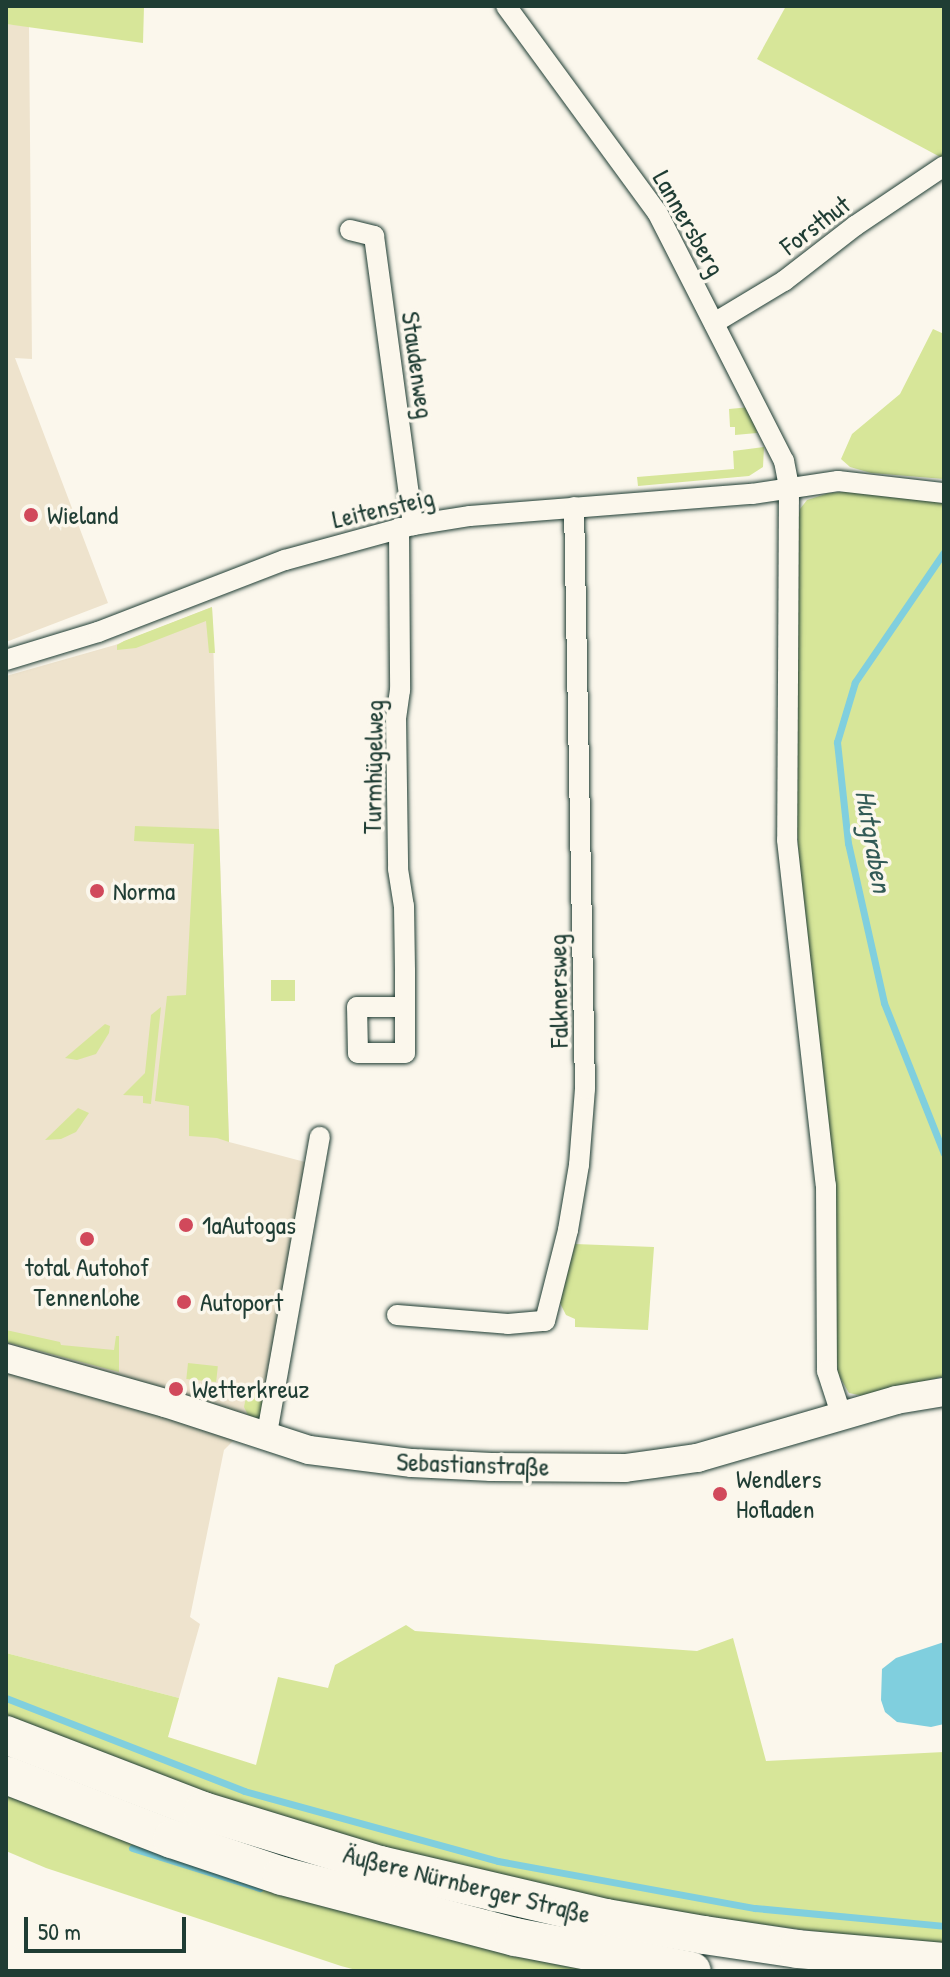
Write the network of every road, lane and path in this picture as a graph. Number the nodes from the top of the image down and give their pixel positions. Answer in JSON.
{"nodes":[{"id":1,"x":506,"y":6,"type":"edge"},
{"id":2,"x":944,"y":166,"type":"edge"},
{"id":3,"x":350,"y":230,"type":"dead end"},
{"id":4,"x":714,"y":323,"type":"junction"},
{"id":5,"x":789,"y":487,"type":"junction"},
{"id":6,"x":944,"y":493,"type":"edge"},
{"id":7,"x":574,"y":507,"type":"junction"},
{"id":8,"x":406,"y":527,"type":"junction"},
{"id":9,"x":6,"y":660,"type":"edge"},
{"id":10,"x":405,"y":1007,"type":"dead end"},
{"id":11,"x":320,"y":1137,"type":"dead end"},
{"id":12,"x":397,"y":1315,"type":"dead end"},
{"id":13,"x":6,"y":1358,"type":"edge"},
{"id":14,"x":944,"y":1392,"type":"edge"},
{"id":15,"x":842,"y":1417,"type":"junction"},
{"id":16,"x":266,"y":1439,"type":"junction"},
{"id":17,"x":6,"y":1735,"type":"edge"},
{"id":18,"x":6,"y":1775,"type":"edge"},
{"id":19,"x":944,"y":1962,"type":"edge"},
{"id":20,"x":692,"y":1971,"type":"edge"}],
"edges":[{"from":1,"to":4,"type":"street","name":"Lannersberg"},
{"from":2,"to":4,"type":"street","name":"Forsthut"},
{"from":3,"to":8,"type":"street","name":"Staudenweg"},
{"from":4,"to":5,"type":"street","name":"Lannersberg"},
{"from":5,"to":6,"type":"street","name":"Leitensteig"},
{"from":5,"to":7,"type":"street","name":"Leitensteig"},
{"from":5,"to":15,"type":"street"},
{"from":7,"to":8,"type":"street","name":"Leitensteig"},
{"from":7,"to":12,"type":"street","name":"Falknersweg"},
{"from":8,"to":9,"type":"street","name":"Leitensteig"},
{"from":8,"to":10,"type":"street","name":"Turmhügelweg"},
{"from":11,"to":16,"type":"street"},
{"from":13,"to":16,"type":"street","name":"Sebastianstraße"},
{"from":14,"to":15,"type":"street","name":"Sebastianstraße"},
{"from":15,"to":16,"type":"street","name":"Sebastianstraße"},
{"from":17,"to":19,"type":"highway","name":"Äußere Nürnberger Straße"},
{"from":18,"to":20,"type":"highway","name":"Äußere Nürnberger Straße"}]}
